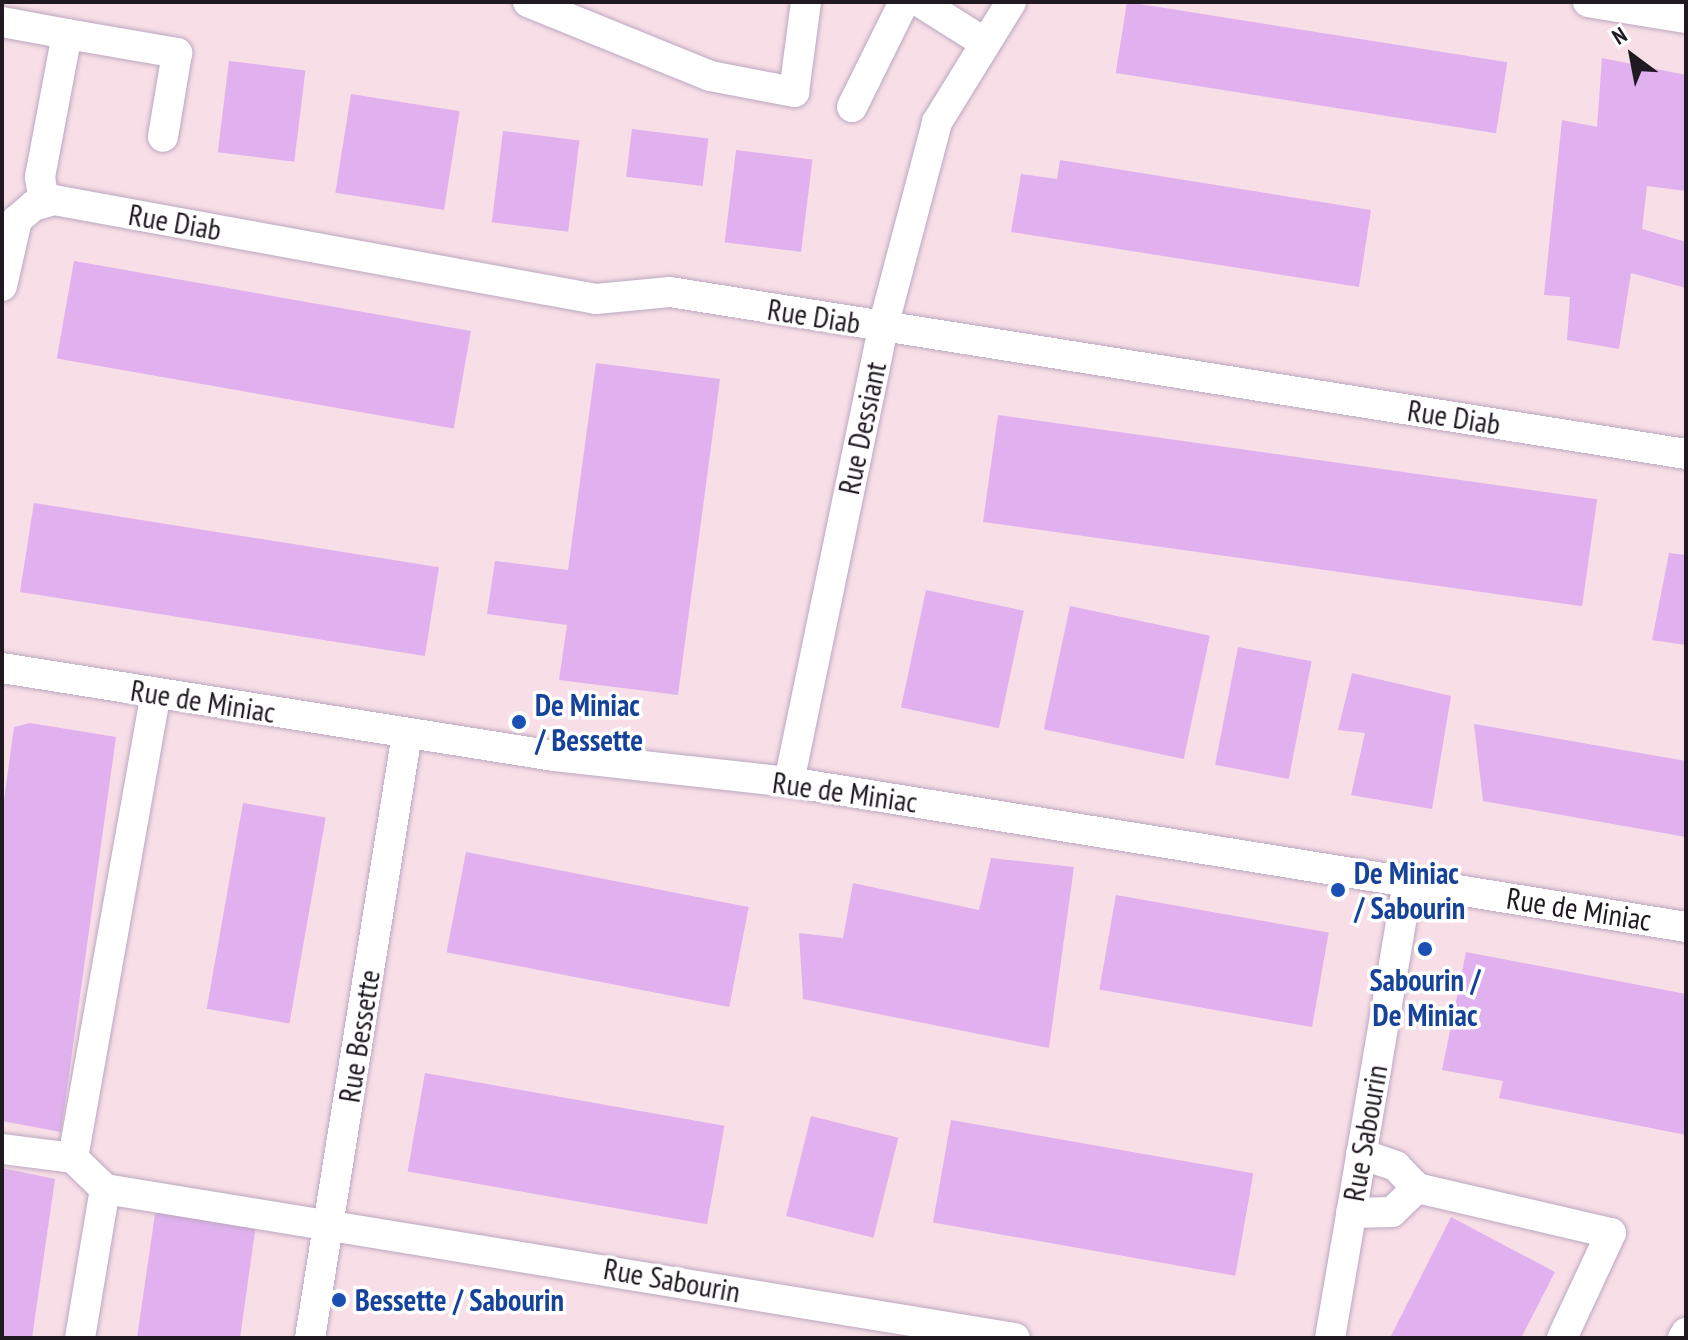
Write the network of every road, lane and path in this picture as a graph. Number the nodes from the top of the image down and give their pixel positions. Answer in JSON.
{"nodes":[{"id":1,"x":528,"y":2,"type":"edge"},
{"id":2,"x":806,"y":2,"type":"edge"},
{"id":3,"x":904,"y":2,"type":"edge"},
{"id":4,"x":920,"y":2,"type":"edge"},
{"id":5,"x":1011,"y":2,"type":"edge"},
{"id":6,"x":1588,"y":2,"type":"edge"},
{"id":7,"x":1686,"y":18,"type":"edge"},
{"id":8,"x":2,"y":22,"type":"edge"},
{"id":9,"x":67,"y":34,"type":"junction"},
{"id":10,"x":985,"y":43,"type":"junction"},
{"id":11,"x":852,"y":107,"type":"dead end"},
{"id":12,"x":163,"y":137,"type":"dead end"},
{"id":13,"x":44,"y":203,"type":"junction"},
{"id":14,"x":10,"y":213,"type":"edge"},
{"id":15,"x":2,"y":286,"type":"edge"},
{"id":16,"x":883,"y":327,"type":"junction"},
{"id":17,"x":1686,"y":454,"type":"edge"},
{"id":18,"x":2,"y":668,"type":"edge"},
{"id":19,"x":156,"y":693,"type":"junction"},
{"id":20,"x":407,"y":734,"type":"junction"},
{"id":21,"x":789,"y":782,"type":"junction"},
{"id":22,"x":1408,"y":882,"type":"junction"},
{"id":23,"x":1686,"y":927,"type":"edge"},
{"id":24,"x":2,"y":1149,"type":"edge"},
{"id":25,"x":1361,"y":1154,"type":"junction"},
{"id":26,"x":73,"y":1158,"type":"junction"},
{"id":27,"x":1417,"y":1188,"type":"junction"},
{"id":28,"x":105,"y":1189,"type":"junction"},
{"id":29,"x":1351,"y":1213,"type":"junction"},
{"id":30,"x":329,"y":1222,"type":"junction"},
{"id":31,"x":80,"y":1338,"type":"edge"},
{"id":32,"x":310,"y":1338,"type":"edge"},
{"id":33,"x":1015,"y":1338,"type":"edge"},
{"id":34,"x":1330,"y":1338,"type":"edge"},
{"id":35,"x":1562,"y":1338,"type":"edge"}],
"edges":[{"from":1,"to":2,"type":"street"},
{"from":3,"to":11,"type":"street"},
{"from":4,"to":10,"type":"street"},
{"from":5,"to":10,"type":"street","name":"Rue Dessiant"},
{"from":6,"to":7,"type":"street"},
{"from":8,"to":9,"type":"street"},
{"from":9,"to":12,"type":"street"},
{"from":9,"to":13,"type":"street"},
{"from":10,"to":16,"type":"street","name":"Rue Dessiant"},
{"from":13,"to":14,"type":"street"},
{"from":13,"to":16,"type":"street","name":"Rue Diab"},
{"from":14,"to":15,"type":"street"},
{"from":16,"to":17,"type":"street","name":"Rue Diab"},
{"from":16,"to":21,"type":"street","name":"Rue Dessiant"},
{"from":18,"to":19,"type":"street","name":"Rue de Miniac"},
{"from":19,"to":20,"type":"street","name":"Rue de Miniac"},
{"from":19,"to":26,"type":"street"},
{"from":20,"to":21,"type":"street","name":"Rue de Miniac"},
{"from":20,"to":30,"type":"street","name":"Rue Bessette"},
{"from":21,"to":22,"type":"street","name":"Rue de Miniac"},
{"from":22,"to":23,"type":"street","name":"Rue de Miniac"},
{"from":22,"to":25,"type":"street","name":"Rue Sabourin"},
{"from":24,"to":26,"type":"street"},
{"from":25,"to":27,"type":"street"},
{"from":25,"to":29,"type":"street","name":"Rue Sabourin"},
{"from":26,"to":28,"type":"street"},
{"from":27,"to":29,"type":"street"},
{"from":27,"to":35,"type":"street"},
{"from":28,"to":30,"type":"street","name":"Rue Sabourin"},
{"from":28,"to":31,"type":"street"},
{"from":29,"to":34,"type":"street","name":"Rue Sabourin"},
{"from":30,"to":32,"type":"street","name":"Rue Bessette"},
{"from":30,"to":33,"type":"street","name":"Rue Sabourin"}]}
